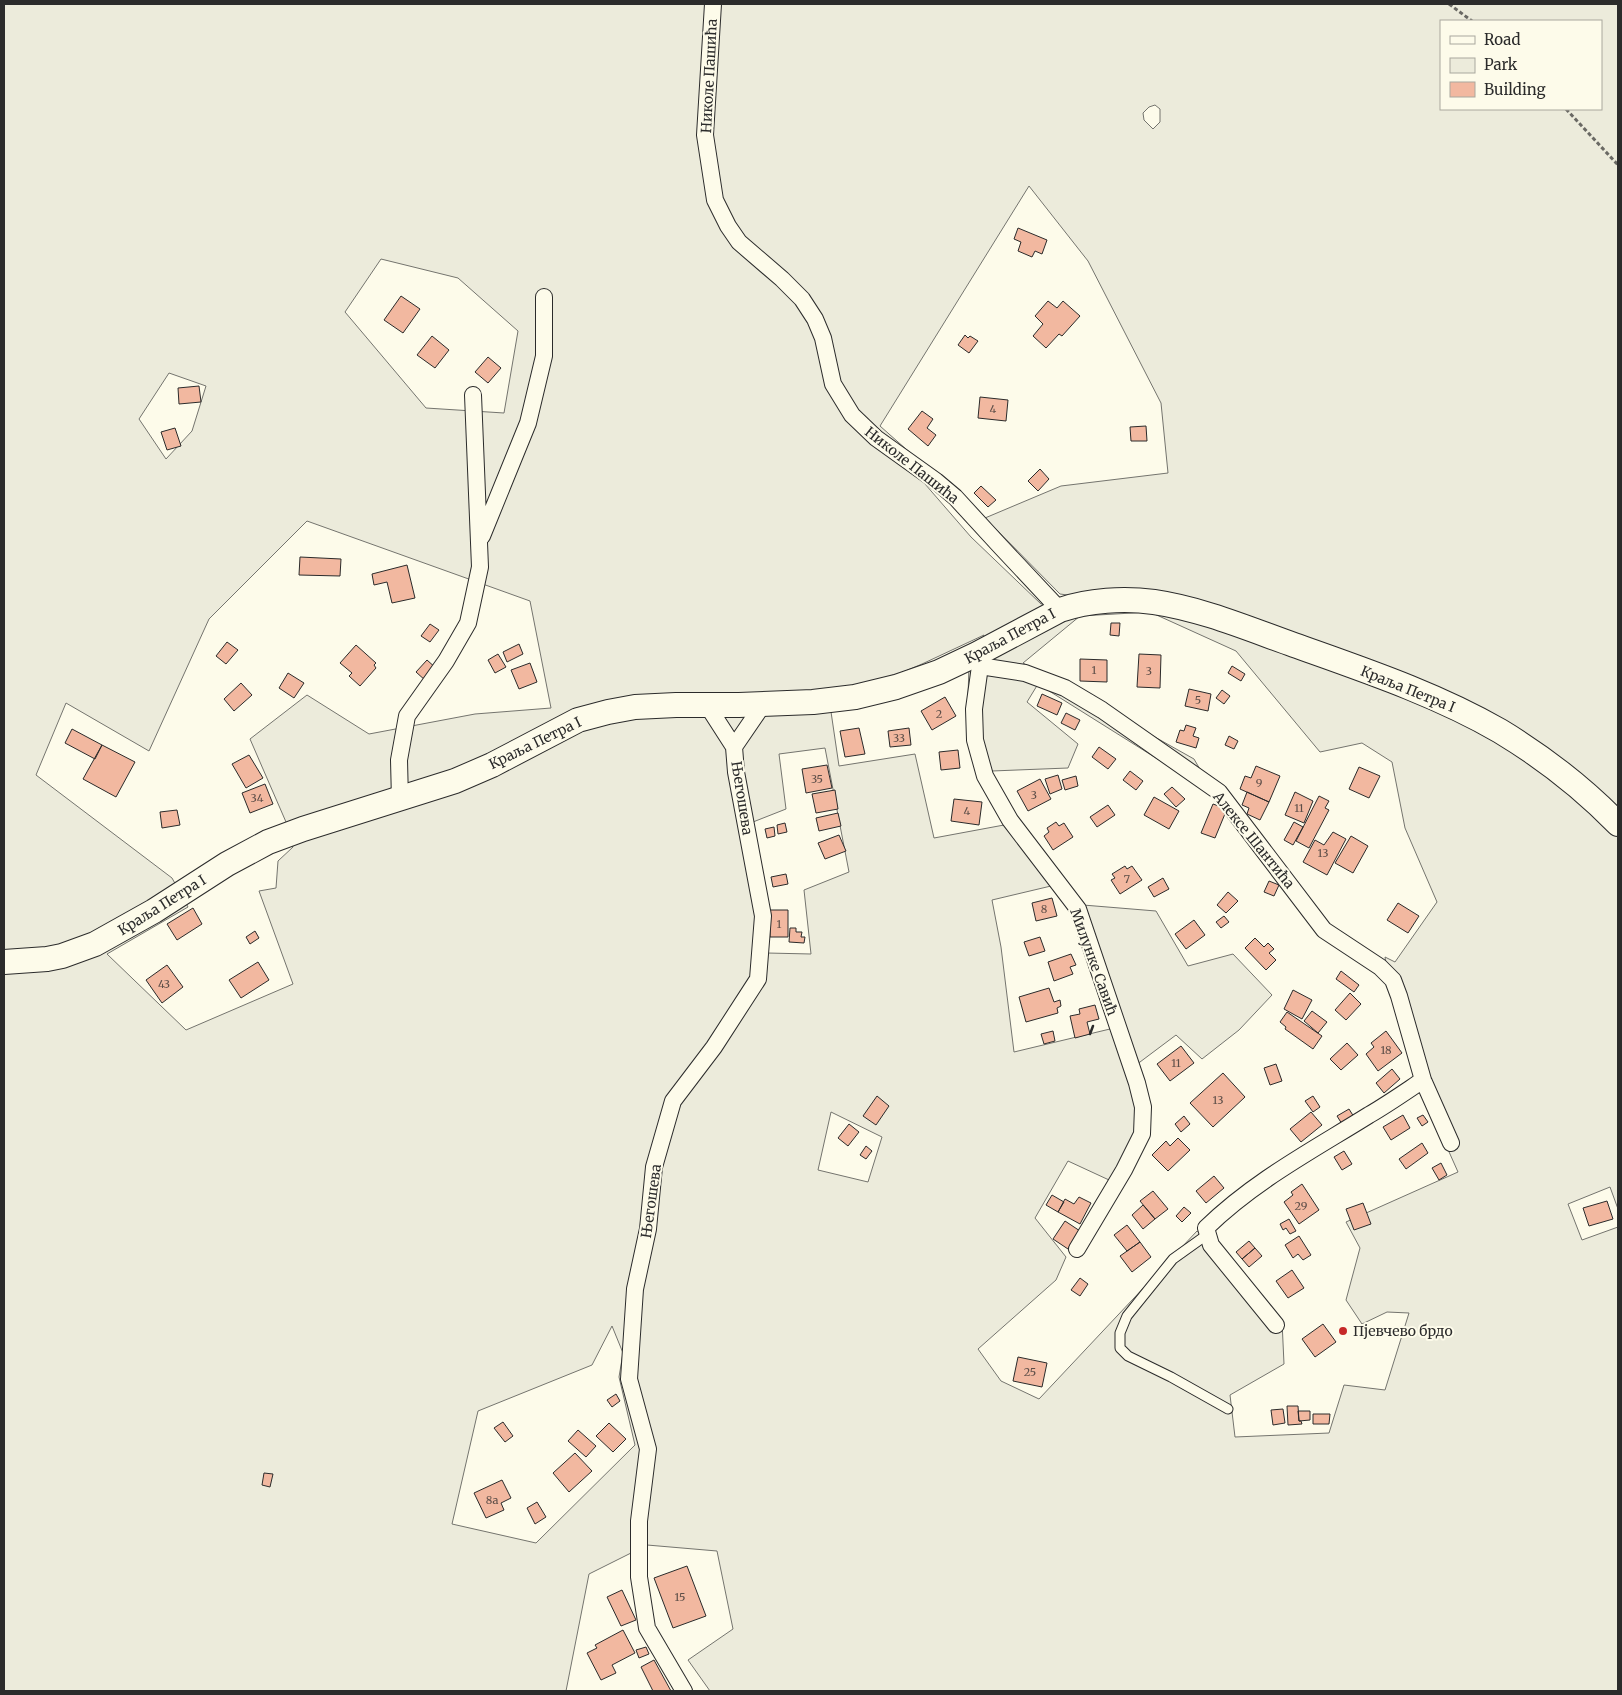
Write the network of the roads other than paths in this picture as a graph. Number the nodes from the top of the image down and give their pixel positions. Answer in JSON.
{"nodes":[{"id":1,"x":714,"y":4,"type":"edge"},
{"id":2,"x":544,"y":297,"type":"dead end"},
{"id":3,"x":474,"y":395,"type":"dead end"},
{"id":4,"x":479,"y":542,"type":"junction"},
{"id":5,"x":1060,"y":610,"type":"junction"},
{"id":6,"x":978,"y":660,"type":"junction"},
{"id":7,"x":764,"y":704,"type":"junction"},
{"id":8,"x":707,"y":705,"type":"junction"},
{"id":9,"x":734,"y":747,"type":"junction"},
{"id":10,"x":400,"y":800,"type":"junction"},
{"id":11,"x":1618,"y":824,"type":"edge"},
{"id":12,"x":4,"y":962,"type":"edge"},
{"id":13,"x":1423,"y":1080,"type":"junction"},
{"id":14,"x":1451,"y":1143,"type":"dead end"},
{"id":15,"x":1208,"y":1234,"type":"junction"},
{"id":16,"x":1077,"y":1249,"type":"dead end"},
{"id":17,"x":1276,"y":1325,"type":"dead end"},
{"id":18,"x":1228,"y":1410,"type":"dead end"},
{"id":19,"x":684,"y":1691,"type":"edge"}],
"edges":[{"from":1,"to":5,"type":"street","name":"Николе Пашића"},
{"from":2,"to":4,"type":"street"},
{"from":3,"to":4,"type":"street"},
{"from":4,"to":10,"type":"street"},
{"from":5,"to":6,"type":"street","name":"Краља Петра I"},
{"from":5,"to":11,"type":"street","name":"Краља Петра I"},
{"from":6,"to":7,"type":"street","name":"Краља Петра I"},
{"from":6,"to":13,"type":"street","name":"Алексе Шантића"},
{"from":6,"to":16,"type":"street","name":"Милунке Савић"},
{"from":7,"to":8,"type":"street","name":"Краља Петра I"},
{"from":7,"to":9,"type":"street"},
{"from":8,"to":9,"type":"street","name":"Његошева"},
{"from":8,"to":10,"type":"street","name":"Краља Петра I"},
{"from":9,"to":19,"type":"street","name":"Његошева"},
{"from":10,"to":12,"type":"street","name":"Краља Петра I"},
{"from":13,"to":14,"type":"street","name":"Алексе Шантића"},
{"from":13,"to":15,"type":"street"},
{"from":15,"to":17,"type":"street"},
{"from":15,"to":18,"type":"lane"}]}
